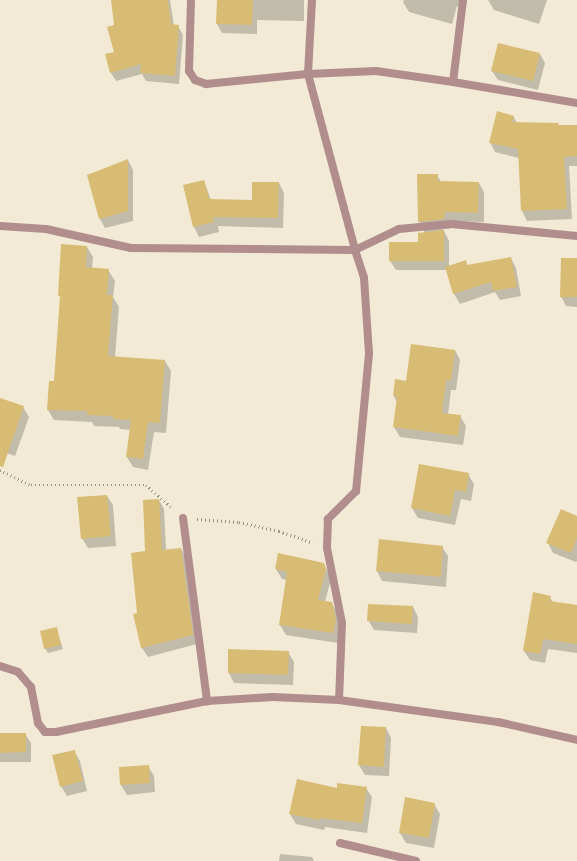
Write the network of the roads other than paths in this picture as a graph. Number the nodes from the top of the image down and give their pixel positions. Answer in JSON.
{"nodes":[{"id":1,"x":191,"y":0,"type":"edge"},
{"id":2,"x":312,"y":0,"type":"edge"},
{"id":3,"x":463,"y":0,"type":"edge"},
{"id":4,"x":308,"y":74,"type":"junction"},
{"id":5,"x":453,"y":82,"type":"junction"},
{"id":6,"x":577,"y":104,"type":"edge"},
{"id":7,"x":0,"y":226,"type":"edge"},
{"id":8,"x":577,"y":236,"type":"edge"},
{"id":9,"x":355,"y":250,"type":"junction"},
{"id":10,"x":183,"y":518,"type":"road end"},
{"id":11,"x":0,"y":666,"type":"edge"},
{"id":12,"x":339,"y":700,"type":"junction"},
{"id":13,"x":207,"y":701,"type":"junction"},
{"id":14,"x":577,"y":740,"type":"edge"},
{"id":15,"x":340,"y":843,"type":"dead end"},
{"id":16,"x":416,"y":861,"type":"edge"}],
"edges":[{"from":1,"to":4,"type":"street"},
{"from":2,"to":4,"type":"street"},
{"from":3,"to":5,"type":"street"},
{"from":4,"to":5,"type":"street"},
{"from":4,"to":9,"type":"street"},
{"from":5,"to":6,"type":"street"},
{"from":7,"to":9,"type":"street"},
{"from":8,"to":9,"type":"street"},
{"from":9,"to":12,"type":"street"},
{"from":10,"to":13,"type":"street"},
{"from":11,"to":13,"type":"street"},
{"from":12,"to":13,"type":"street"},
{"from":12,"to":14,"type":"street"},
{"from":15,"to":16,"type":"street"}]}
